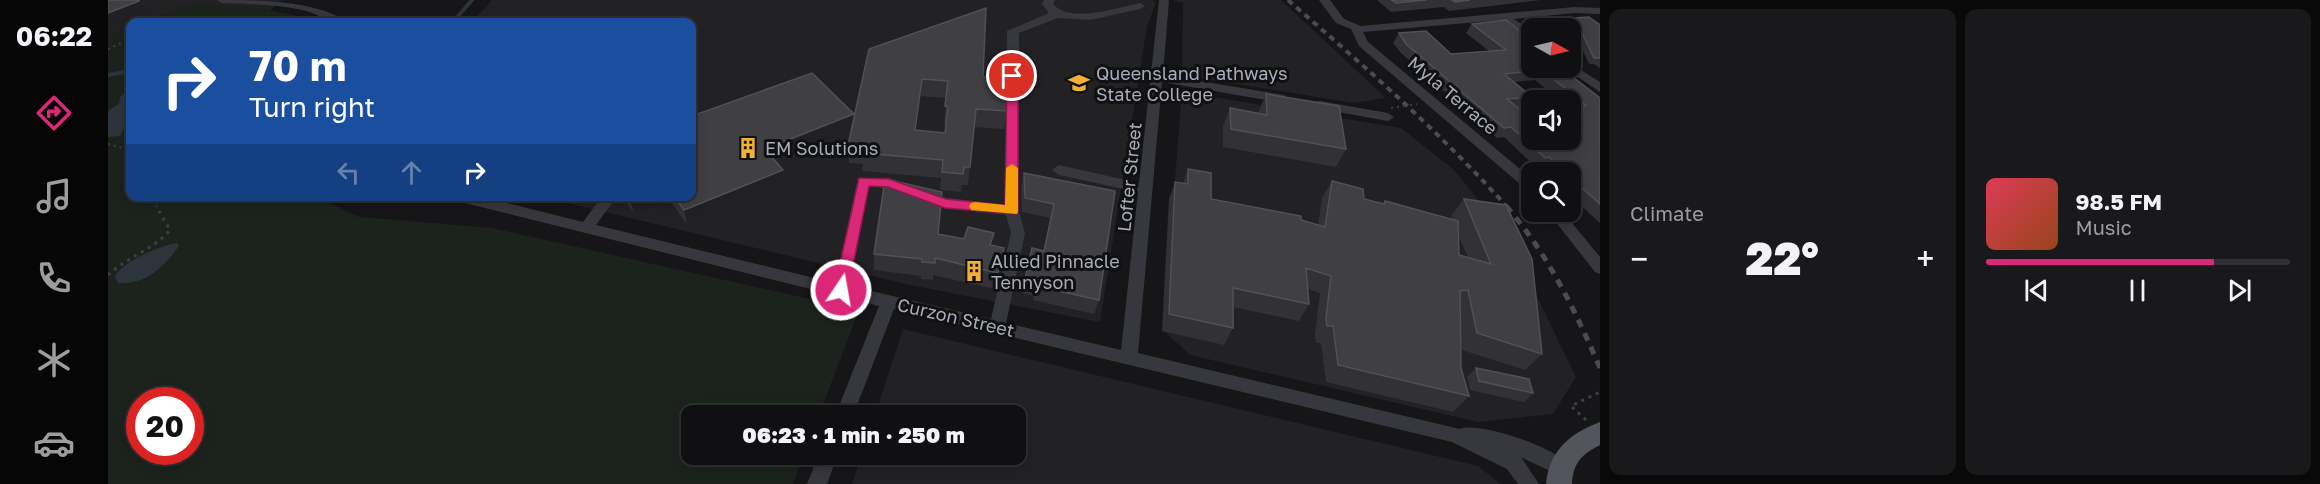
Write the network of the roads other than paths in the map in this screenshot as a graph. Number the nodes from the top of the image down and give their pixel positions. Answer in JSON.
{"nodes":[{"id":1,"x":222,"y":0,"type":"edge"},
{"id":2,"x":1050,"y":0,"type":"edge"},
{"id":3,"x":1126,"y":0,"type":"edge"},
{"id":4,"x":1324,"y":0,"type":"edge"},
{"id":5,"x":1164,"y":5,"type":"edge"},
{"id":6,"x":1140,"y":6,"type":"junction"},
{"id":7,"x":1600,"y":11,"type":"edge"},
{"id":8,"x":1055,"y":15,"type":"junction"},
{"id":9,"x":1503,"y":16,"type":"junction"},
{"id":10,"x":332,"y":18,"type":"edge"},
{"id":11,"x":1356,"y":28,"type":"junction"},
{"id":12,"x":1521,"y":29,"type":"edge"},
{"id":13,"x":1581,"y":74,"type":"edge"},
{"id":14,"x":1157,"y":78,"type":"junction"},
{"id":15,"x":1600,"y":88,"type":"edge"},
{"id":16,"x":1387,"y":112,"type":"road end"},
{"id":17,"x":1059,"y":170,"type":"dead end"},
{"id":18,"x":1521,"y":178,"type":"edge"},
{"id":19,"x":1146,"y":189,"type":"junction"},
{"id":20,"x":479,"y":201,"type":"edge"},
{"id":21,"x":604,"y":201,"type":"edge"},
{"id":22,"x":1012,"y":211,"type":"junction"},
{"id":23,"x":1563,"y":222,"type":"edge"},
{"id":24,"x":587,"y":227,"type":"junction"},
{"id":25,"x":1600,"y":268,"type":"edge"},
{"id":26,"x":841,"y":290,"type":"junction"},
{"id":27,"x":889,"y":302,"type":"junction"},
{"id":28,"x":997,"y":327,"type":"junction"},
{"id":29,"x":1129,"y":358,"type":"junction"},
{"id":30,"x":848,"y":405,"type":"edge"},
{"id":31,"x":1594,"y":427,"type":"edge"},
{"id":32,"x":1455,"y":435,"type":"junction"},
{"id":33,"x":825,"y":465,"type":"edge"},
{"id":34,"x":1560,"y":475,"type":"edge"},
{"id":35,"x":818,"y":484,"type":"edge"},
{"id":36,"x":1529,"y":484,"type":"edge"}],
"edges":[{"from":1,"to":10,"type":"street"},
{"from":2,"to":8,"type":"street"},
{"from":3,"to":6,"type":"street"},
{"from":4,"to":11,"type":"street","name":"Myla Terrace"},
{"from":5,"to":6,"type":"street"},
{"from":5,"to":14,"type":"street","name":"Lofter Street"},
{"from":6,"to":8,"type":"street"},
{"from":7,"to":9,"type":"street"},
{"from":8,"to":22,"type":"street"},
{"from":9,"to":11,"type":"street"},
{"from":9,"to":12,"type":"street"},
{"from":11,"to":18,"type":"street","name":"Myla Terrace"},
{"from":13,"to":15,"type":"street"},
{"from":14,"to":16,"type":"street"},
{"from":14,"to":19,"type":"street","name":"Lofter Street"},
{"from":17,"to":19,"type":"street"},
{"from":19,"to":29,"type":"street","name":"Lofter Street"},
{"from":20,"to":24,"type":"street","name":"Curzon Street"},
{"from":21,"to":24,"type":"street"},
{"from":22,"to":26,"type":"street"},
{"from":22,"to":28,"type":"street"},
{"from":23,"to":25,"type":"street"},
{"from":24,"to":26,"type":"street","name":"Curzon Street"},
{"from":26,"to":27,"type":"street","name":"Curzon Street"},
{"from":27,"to":28,"type":"street","name":"Curzon Street"},
{"from":27,"to":30,"type":"street"},
{"from":28,"to":29,"type":"street","name":"Curzon Street"},
{"from":29,"to":32,"type":"street","name":"Curzon Street"},
{"from":31,"to":34,"type":"main road"},
{"from":32,"to":34,"type":"street","name":"Curzon Street"},
{"from":32,"to":36,"type":"street","name":"Curzon Street"},
{"from":33,"to":35,"type":"street"}]}
